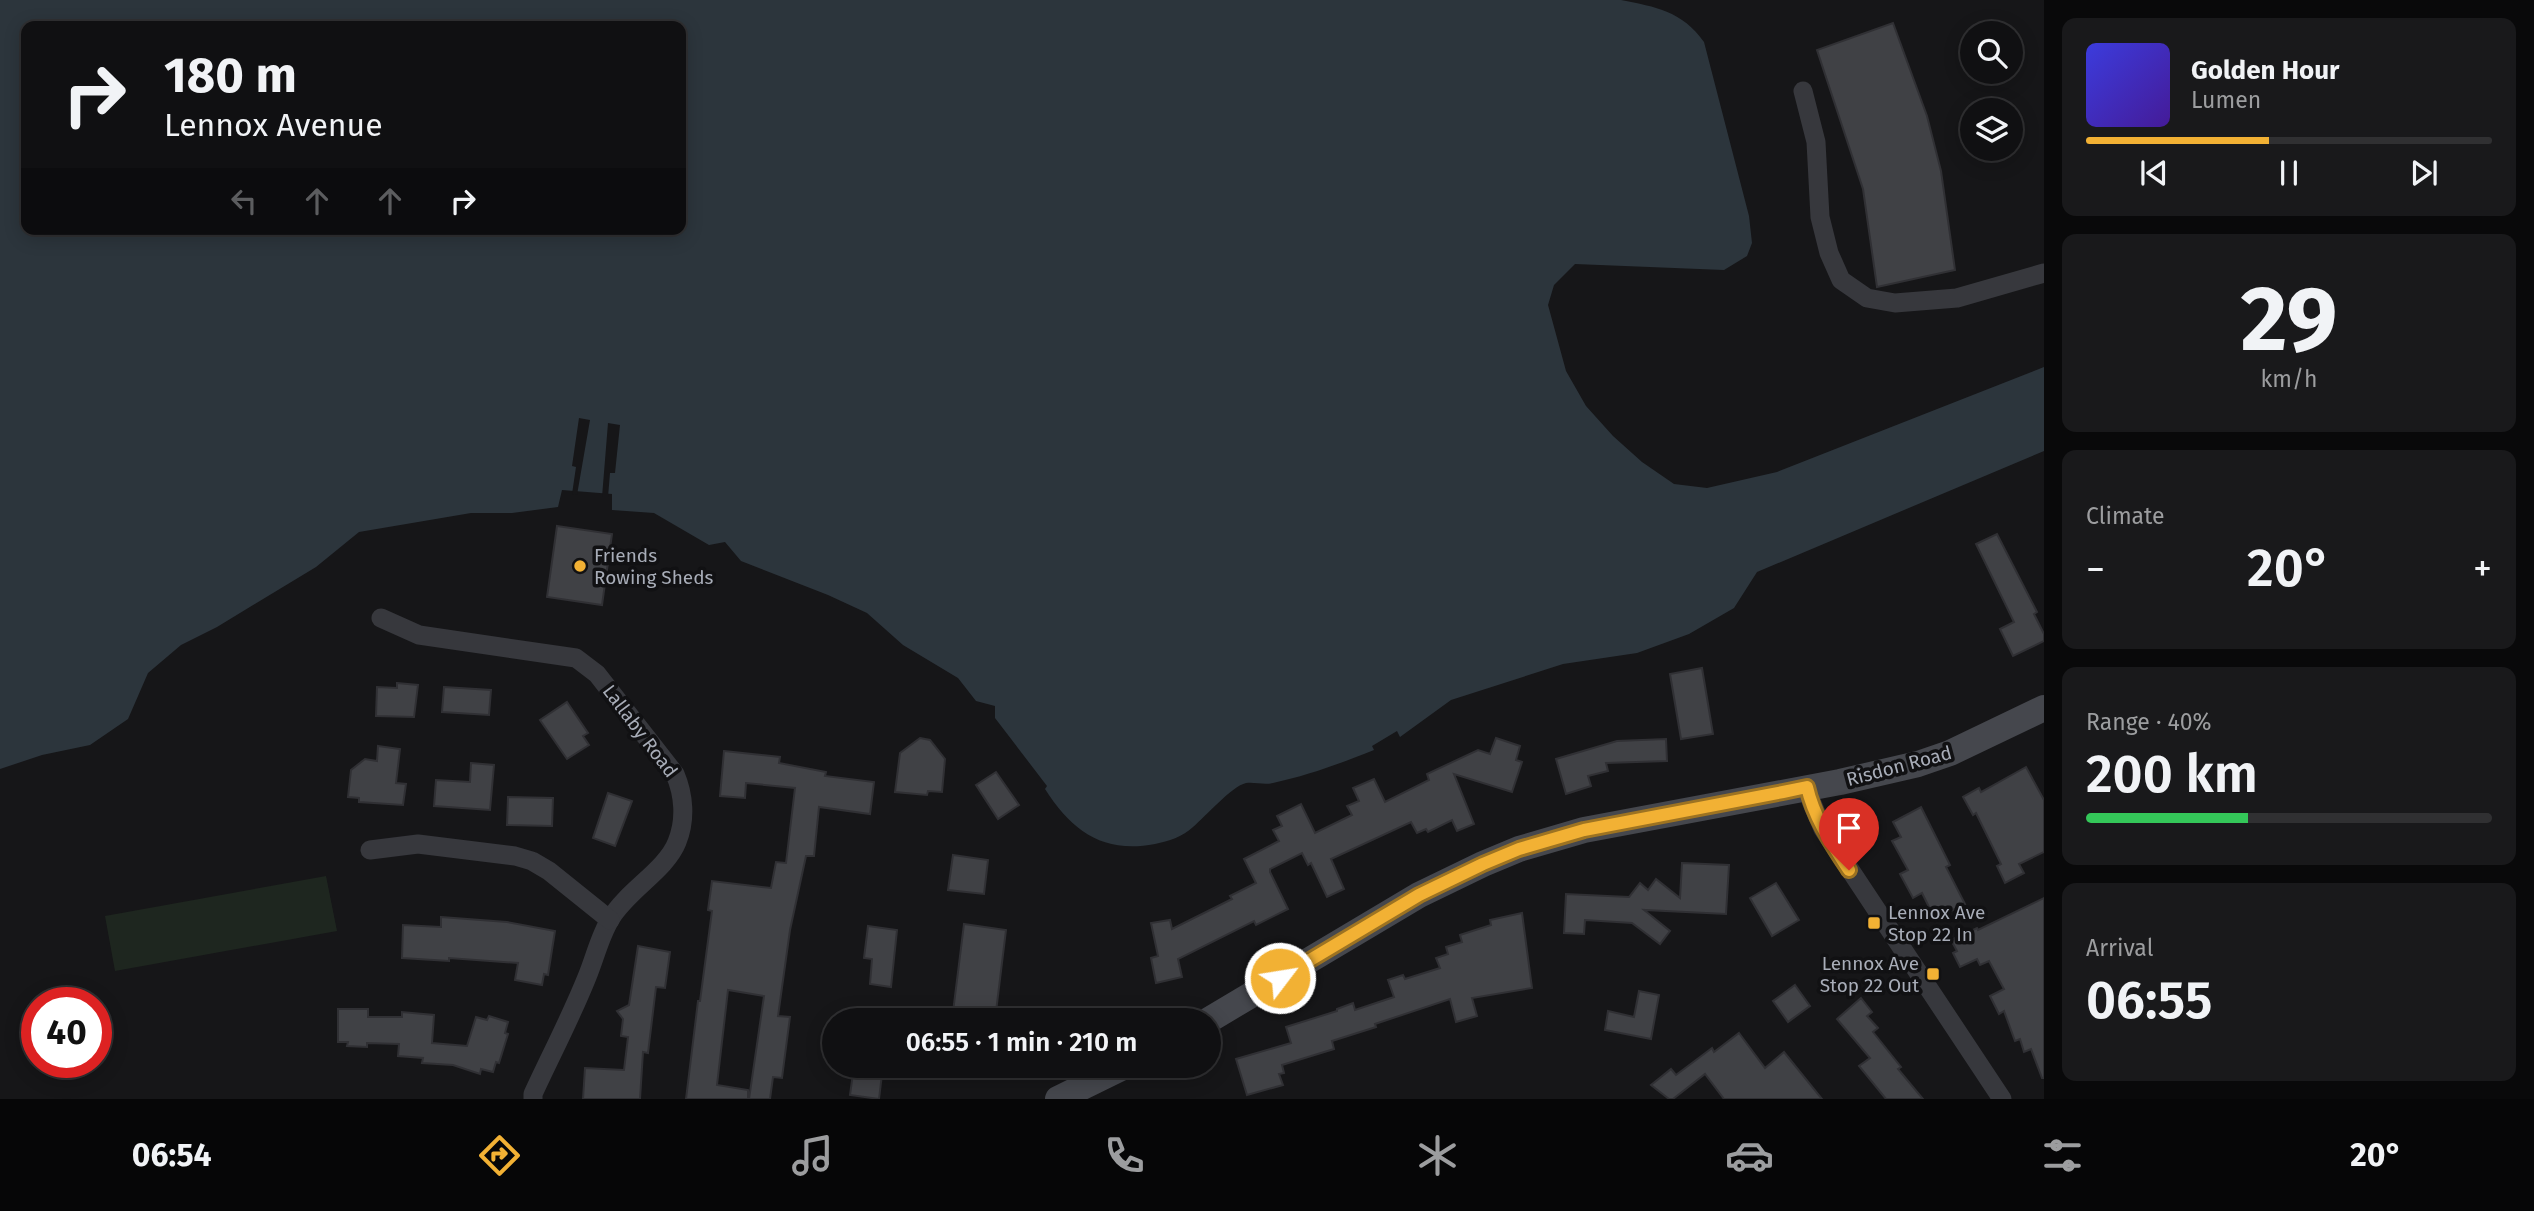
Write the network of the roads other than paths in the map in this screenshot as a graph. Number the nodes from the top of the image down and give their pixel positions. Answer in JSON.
{"nodes":[{"id":1,"x":1803,"y":92,"type":"dead end"},
{"id":2,"x":2044,"y":273,"type":"edge"},
{"id":3,"x":381,"y":618,"type":"dead end"},
{"id":4,"x":2044,"y":708,"type":"edge"},
{"id":5,"x":1807,"y":787,"type":"junction"},
{"id":6,"x":370,"y":850,"type":"dead end"},
{"id":7,"x":610,"y":920,"type":"junction"},
{"id":8,"x":1221,"y":1013,"type":"edge"},
{"id":9,"x":1101,"y":1078,"type":"edge"},
{"id":10,"x":533,"y":1099,"type":"edge"},
{"id":11,"x":1058,"y":1099,"type":"edge"},
{"id":12,"x":2002,"y":1099,"type":"edge"}],
"edges":[{"from":1,"to":2,"type":"street"},
{"from":3,"to":7,"type":"street","name":"Lallaby Road"},
{"from":4,"to":5,"type":"street","name":"Risdon Road"},
{"from":5,"to":8,"type":"street","name":"Risdon Road"},
{"from":5,"to":12,"type":"street"},
{"from":6,"to":7,"type":"street"},
{"from":7,"to":10,"type":"street","name":"Lallaby Road"},
{"from":9,"to":11,"type":"street"}]}
